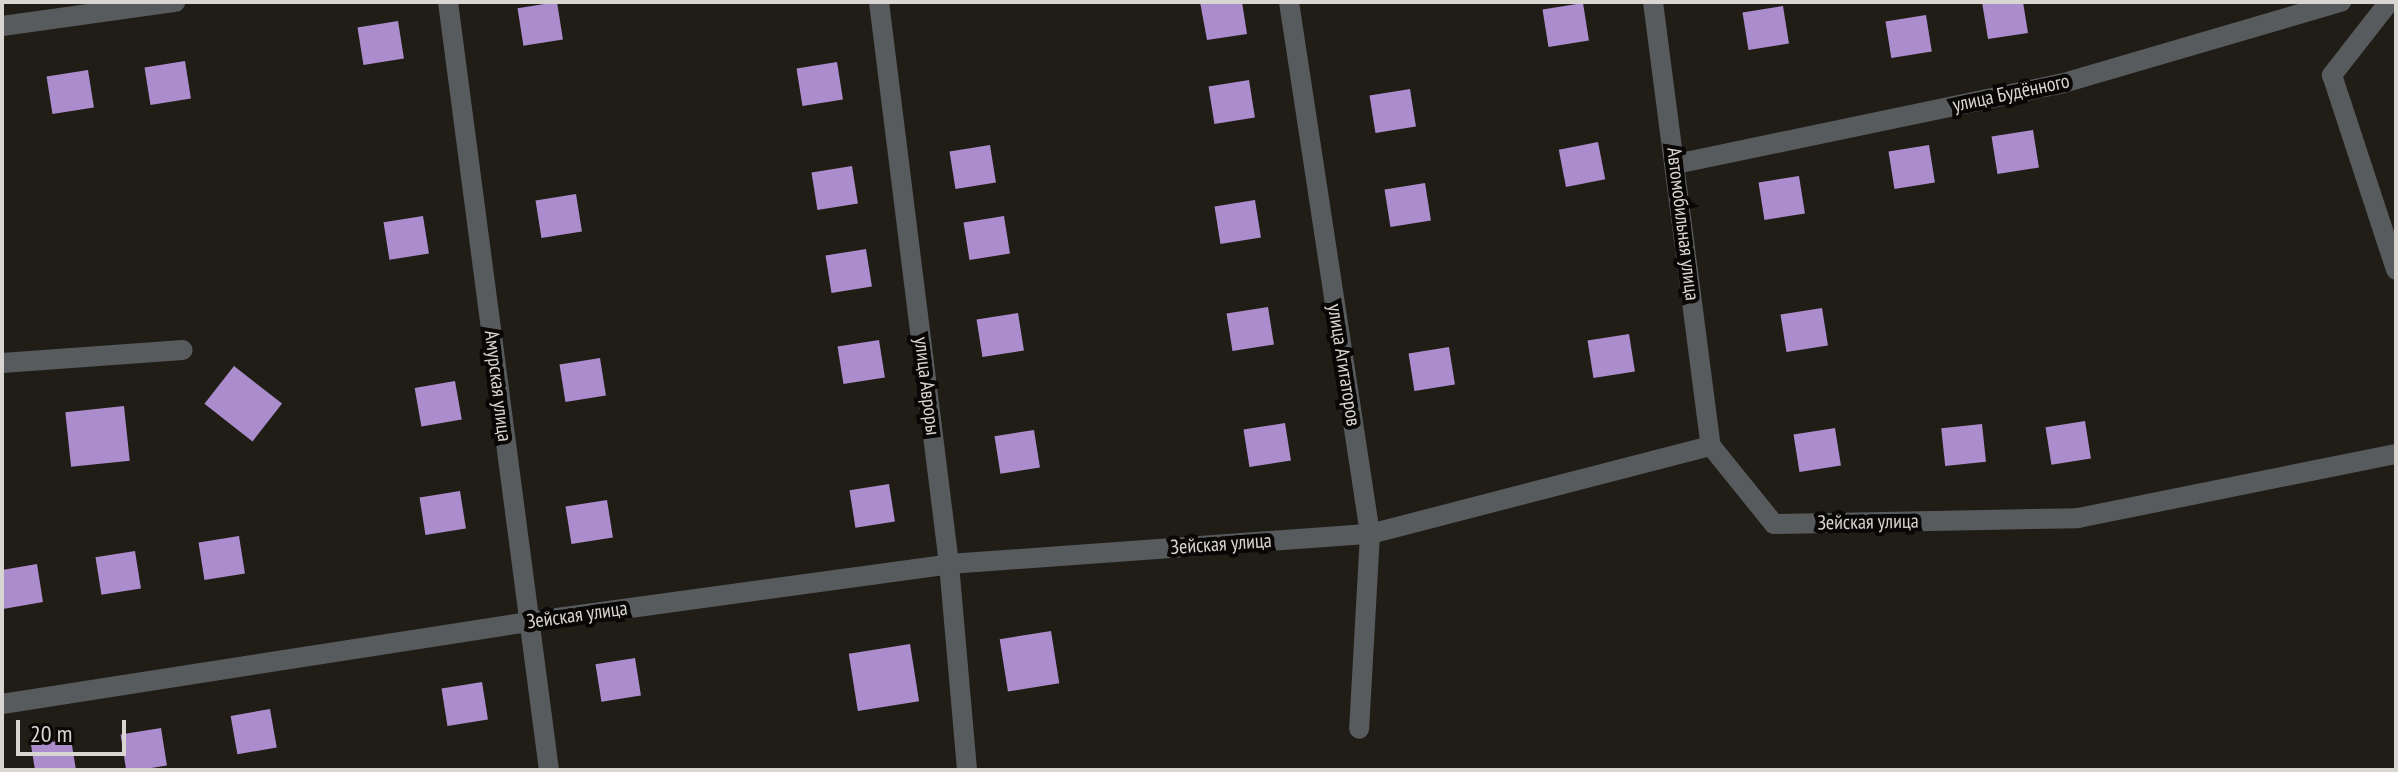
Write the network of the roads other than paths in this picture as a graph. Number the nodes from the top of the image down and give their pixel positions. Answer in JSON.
{"nodes":[{"id":1,"x":175,"y":2,"type":"edge"},
{"id":2,"x":448,"y":2,"type":"edge"},
{"id":3,"x":879,"y":2,"type":"edge"},
{"id":4,"x":1289,"y":2,"type":"edge"},
{"id":5,"x":1653,"y":2,"type":"edge"},
{"id":6,"x":2341,"y":2,"type":"edge"},
{"id":7,"x":2389,"y":2,"type":"edge"},
{"id":8,"x":2,"y":26,"type":"edge"},
{"id":9,"x":1676,"y":164,"type":"junction"},
{"id":10,"x":2396,"y":270,"type":"edge"},
{"id":11,"x":183,"y":350,"type":"dead end"},
{"id":12,"x":2,"y":363,"type":"edge"},
{"id":13,"x":1711,"y":446,"type":"junction"},
{"id":14,"x":2396,"y":454,"type":"edge"},
{"id":15,"x":1370,"y":534,"type":"junction"},
{"id":16,"x":949,"y":564,"type":"junction"},
{"id":17,"x":528,"y":622,"type":"junction"},
{"id":18,"x":2,"y":704,"type":"edge"},
{"id":19,"x":1359,"y":729,"type":"dead end"},
{"id":20,"x":549,"y":770,"type":"edge"},
{"id":21,"x":967,"y":770,"type":"edge"}],
"edges":[{"from":1,"to":8,"type":"street"},
{"from":2,"to":17,"type":"street","name":"Амурская улица"},
{"from":3,"to":16,"type":"street","name":"улица Авроры"},
{"from":4,"to":15,"type":"street","name":"улица Агитаторов"},
{"from":5,"to":9,"type":"street","name":"Автомобильная улица"},
{"from":6,"to":9,"type":"street","name":"улица Будённого"},
{"from":7,"to":10,"type":"street"},
{"from":9,"to":13,"type":"street","name":"Автомобильная улица"},
{"from":11,"to":12,"type":"street"},
{"from":13,"to":14,"type":"street","name":"Зейская улица"},
{"from":13,"to":15,"type":"street","name":"Зейская улица"},
{"from":15,"to":16,"type":"street","name":"Зейская улица"},
{"from":15,"to":19,"type":"street","name":"улица Агитаторов"},
{"from":16,"to":17,"type":"street","name":"Зейская улица"},
{"from":16,"to":21,"type":"street","name":"улица Авроры"},
{"from":17,"to":18,"type":"street","name":"Зейская улица"},
{"from":17,"to":20,"type":"street","name":"Амурская улица"}]}
